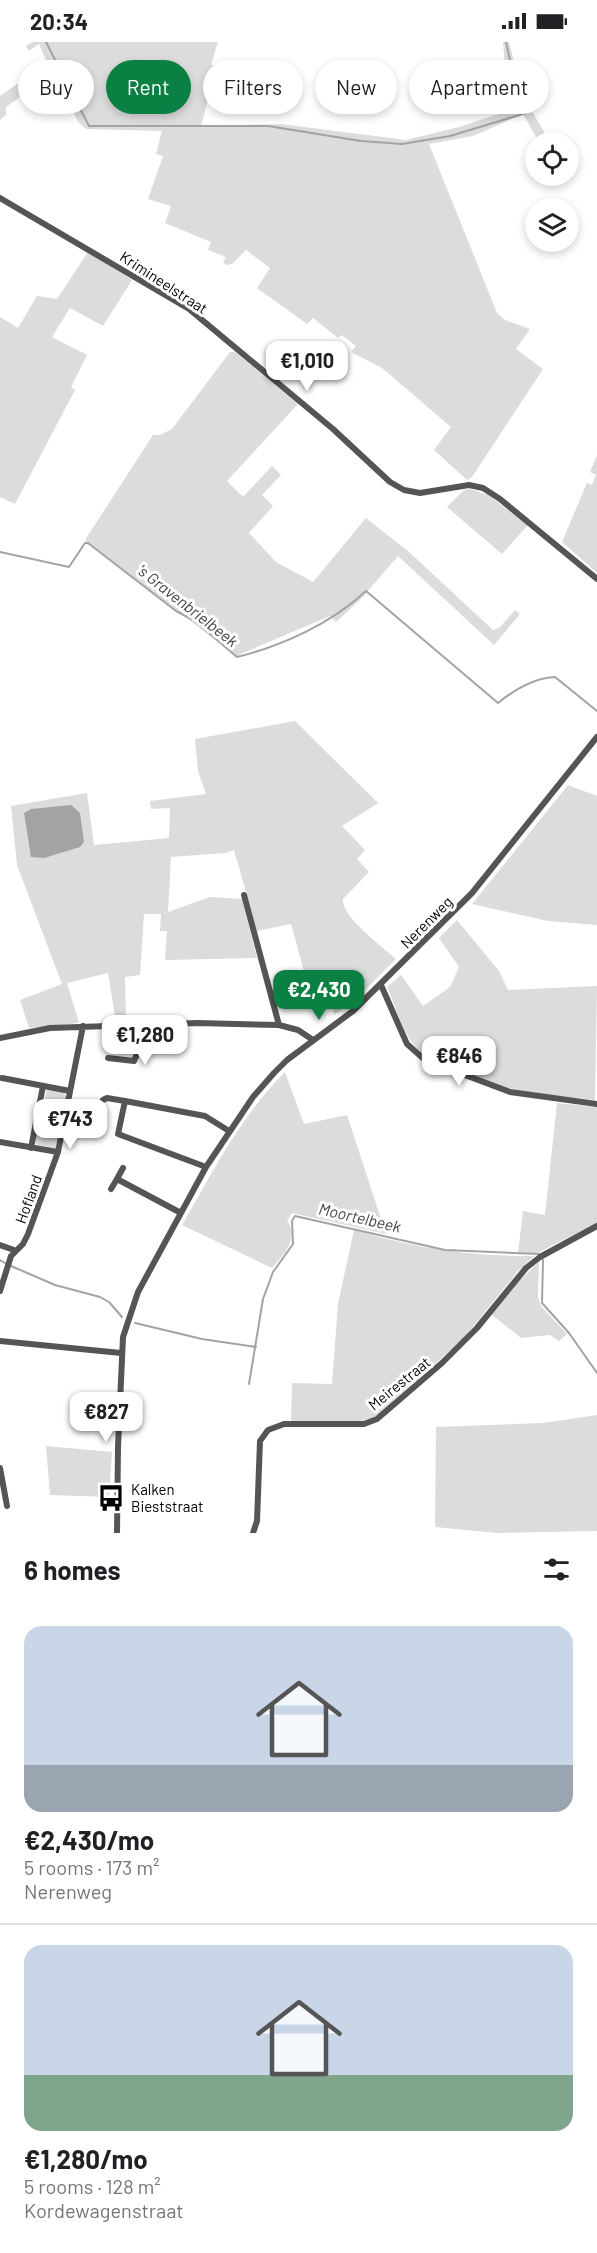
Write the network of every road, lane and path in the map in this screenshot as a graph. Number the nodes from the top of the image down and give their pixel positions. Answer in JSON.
{"nodes":[{"id":1,"x":0,"y":198,"type":"edge"},
{"id":2,"x":597,"y":579,"type":"edge"},
{"id":3,"x":597,"y":737,"type":"edge"},
{"id":4,"x":244,"y":895,"type":"dead end"},
{"id":5,"x":381,"y":985,"type":"junction"},
{"id":6,"x":140,"y":1024,"type":"junction"},
{"id":7,"x":279,"y":1025,"type":"junction"},
{"id":8,"x":83,"y":1026,"type":"junction"},
{"id":9,"x":0,"y":1038,"type":"edge"},
{"id":10,"x":313,"y":1040,"type":"junction"},
{"id":11,"x":108,"y":1058,"type":"dead end"},
{"id":12,"x":2,"y":1078,"type":"dead end"},
{"id":13,"x":43,"y":1086,"type":"junction"},
{"id":14,"x":70,"y":1091,"type":"junction"},
{"id":15,"x":103,"y":1100,"type":"dead end"},
{"id":16,"x":125,"y":1101,"type":"junction"},
{"id":17,"x":597,"y":1104,"type":"edge"},
{"id":18,"x":229,"y":1131,"type":"junction"},
{"id":19,"x":0,"y":1142,"type":"edge"},
{"id":20,"x":31,"y":1148,"type":"junction"},
{"id":21,"x":58,"y":1152,"type":"junction"},
{"id":22,"x":206,"y":1167,"type":"junction"},
{"id":23,"x":123,"y":1168,"type":"dead end"},
{"id":24,"x":117,"y":1179,"type":"junction"},
{"id":25,"x":111,"y":1189,"type":"dead end"},
{"id":26,"x":181,"y":1213,"type":"junction"},
{"id":27,"x":597,"y":1226,"type":"edge"},
{"id":28,"x":0,"y":1245,"type":"edge"},
{"id":29,"x":14,"y":1250,"type":"junction"},
{"id":30,"x":0,"y":1291,"type":"edge"},
{"id":31,"x":1,"y":1341,"type":"edge"},
{"id":32,"x":121,"y":1353,"type":"junction"},
{"id":33,"x":0,"y":1468,"type":"edge"},
{"id":34,"x":7,"y":1506,"type":"dead end"},
{"id":35,"x":117,"y":1533,"type":"edge"},
{"id":36,"x":253,"y":1533,"type":"edge"}],
"edges":[{"from":1,"to":2,"type":"street","name":"Krimineelstraat"},
{"from":3,"to":5,"type":"street","name":"Nerenweg"},
{"from":4,"to":7,"type":"street"},
{"from":5,"to":10,"type":"street","name":"Nerenweg"},
{"from":5,"to":17,"type":"street"},
{"from":6,"to":7,"type":"street"},
{"from":6,"to":8,"type":"street"},
{"from":6,"to":11,"type":"street"},
{"from":7,"to":10,"type":"street"},
{"from":8,"to":9,"type":"street"},
{"from":8,"to":14,"type":"street","name":"Hofland"},
{"from":10,"to":18,"type":"street","name":"Nerenweg"},
{"from":12,"to":13,"type":"street"},
{"from":13,"to":14,"type":"street"},
{"from":13,"to":20,"type":"street"},
{"from":14,"to":21,"type":"street","name":"Hofland"},
{"from":15,"to":16,"type":"street"},
{"from":16,"to":18,"type":"street"},
{"from":16,"to":22,"type":"street"},
{"from":18,"to":22,"type":"street","name":"Nerenweg"},
{"from":19,"to":20,"type":"street"},
{"from":20,"to":21,"type":"street"},
{"from":21,"to":29,"type":"street","name":"Hofland"},
{"from":22,"to":26,"type":"street","name":"Nerenweg"},
{"from":23,"to":24,"type":"street"},
{"from":24,"to":25,"type":"street"},
{"from":24,"to":26,"type":"street"},
{"from":26,"to":32,"type":"street","name":"Nerenweg"},
{"from":27,"to":36,"type":"street","name":"Meirestraat"},
{"from":28,"to":29,"type":"street"},
{"from":29,"to":30,"type":"street","name":"Hofland"},
{"from":31,"to":32,"type":"street"},
{"from":32,"to":35,"type":"street","name":"Nerenweg"},
{"from":33,"to":34,"type":"street"}]}
